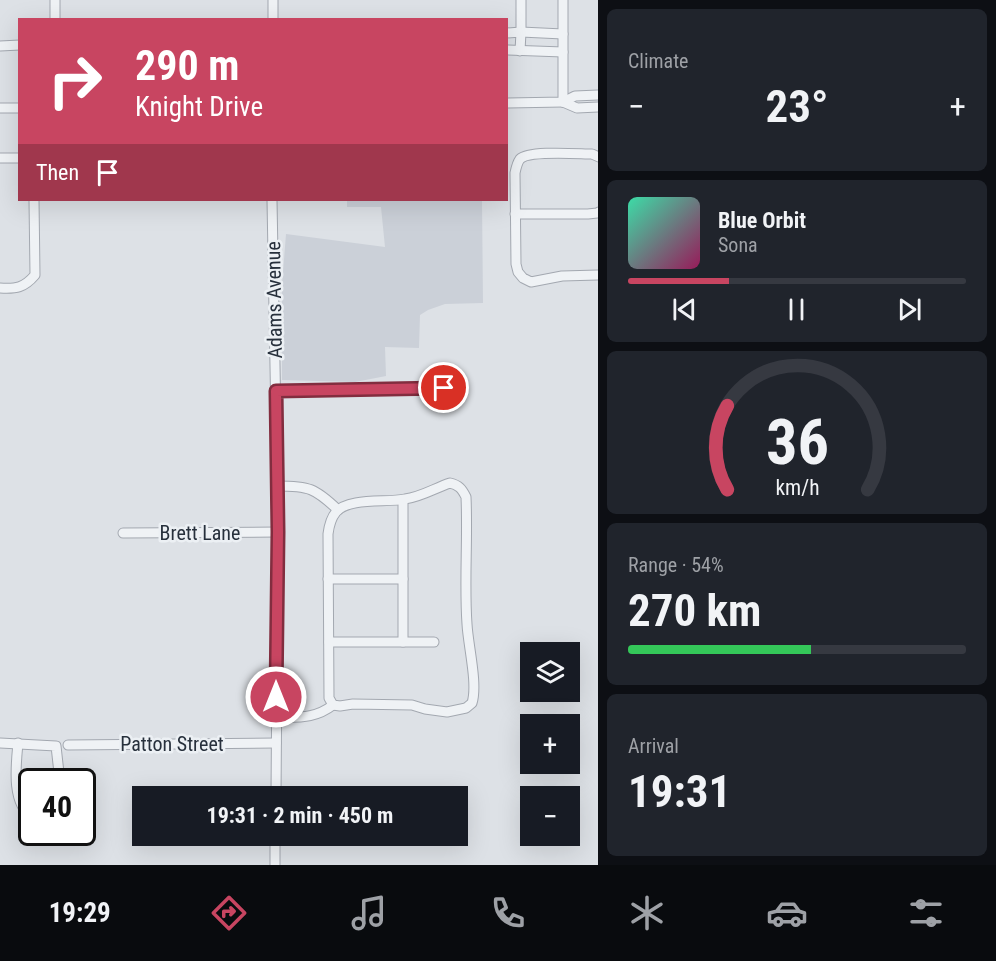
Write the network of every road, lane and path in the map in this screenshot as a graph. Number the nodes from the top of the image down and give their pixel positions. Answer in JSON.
{"nodes":[{"id":1,"x":55,"y":0,"type":"edge"},
{"id":2,"x":273,"y":0,"type":"edge"},
{"id":3,"x":521,"y":0,"type":"edge"},
{"id":4,"x":563,"y":0,"type":"edge"},
{"id":5,"x":55,"y":18,"type":"edge"},
{"id":6,"x":273,"y":18,"type":"edge"},
{"id":7,"x":521,"y":32,"type":"junction"},
{"id":8,"x":508,"y":33,"type":"edge"},
{"id":9,"x":563,"y":34,"type":"junction"},
{"id":10,"x":18,"y":45,"type":"edge"},
{"id":11,"x":0,"y":46,"type":"edge"},
{"id":12,"x":508,"y":50,"type":"edge"},
{"id":13,"x":520,"y":51,"type":"junction"},
{"id":14,"x":563,"y":52,"type":"junction"},
{"id":15,"x":598,"y":95,"type":"edge"},
{"id":16,"x":562,"y":102,"type":"junction"},
{"id":17,"x":508,"y":103,"type":"edge"},
{"id":18,"x":598,"y":107,"type":"edge"},
{"id":19,"x":0,"y":108,"type":"edge"},
{"id":20,"x":18,"y":108,"type":"edge"},
{"id":21,"x":598,"y":156,"type":"edge"},
{"id":22,"x":0,"y":158,"type":"edge"},
{"id":23,"x":18,"y":158,"type":"edge"},
{"id":24,"x":34,"y":201,"type":"edge"},
{"id":25,"x":272,"y":201,"type":"edge"},
{"id":26,"x":598,"y":212,"type":"edge"},
{"id":27,"x":515,"y":214,"type":"junction"},
{"id":28,"x":598,"y":275,"type":"edge"},
{"id":29,"x":0,"y":288,"type":"edge"},
{"id":30,"x":444,"y":388,"type":"dead end"},
{"id":31,"x":276,"y":391,"type":"junction"},
{"id":32,"x":277,"y":486,"type":"junction"},
{"id":33,"x":403,"y":500,"type":"junction"},
{"id":34,"x":338,"y":510,"type":"junction"},
{"id":35,"x":278,"y":532,"type":"junction"},
{"id":36,"x":123,"y":533,"type":"dead end"},
{"id":37,"x":328,"y":579,"type":"junction"},
{"id":38,"x":404,"y":579,"type":"junction"},
{"id":39,"x":329,"y":642,"type":"junction"},
{"id":40,"x":403,"y":642,"type":"junction"},
{"id":41,"x":434,"y":642,"type":"dead end"},
{"id":42,"x":333,"y":705,"type":"junction"},
{"id":43,"x":276,"y":718,"type":"junction"},
{"id":44,"x":0,"y":743,"type":"edge"},
{"id":45,"x":18,"y":743,"type":"junction"},
{"id":46,"x":276,"y":743,"type":"junction"},
{"id":47,"x":68,"y":745,"type":"dead end"},
{"id":48,"x":58,"y":768,"type":"edge"},
{"id":49,"x":276,"y":786,"type":"edge"},
{"id":50,"x":18,"y":795,"type":"edge"},
{"id":51,"x":275,"y":846,"type":"edge"},
{"id":52,"x":275,"y":865,"type":"edge"}],
"edges":[{"from":1,"to":5,"type":"street"},
{"from":2,"to":6,"type":"street"},
{"from":3,"to":7,"type":"street"},
{"from":4,"to":9,"type":"street"},
{"from":7,"to":8,"type":"street"},
{"from":7,"to":9,"type":"street"},
{"from":7,"to":13,"type":"street"},
{"from":9,"to":14,"type":"street"},
{"from":10,"to":11,"type":"street"},
{"from":12,"to":13,"type":"street"},
{"from":13,"to":14,"type":"street"},
{"from":14,"to":16,"type":"street"},
{"from":15,"to":16,"type":"street"},
{"from":16,"to":17,"type":"street"},
{"from":16,"to":18,"type":"street"},
{"from":19,"to":20,"type":"street"},
{"from":21,"to":27,"type":"street"},
{"from":22,"to":23,"type":"street"},
{"from":24,"to":29,"type":"street"},
{"from":25,"to":31,"type":"street","name":"Adams Avenue"},
{"from":26,"to":27,"type":"street"},
{"from":27,"to":28,"type":"street"},
{"from":30,"to":31,"type":"street"},
{"from":31,"to":32,"type":"street","name":"Adams Avenue"},
{"from":32,"to":34,"type":"street"},
{"from":32,"to":35,"type":"street","name":"Adams Avenue"},
{"from":33,"to":34,"type":"street"},
{"from":33,"to":38,"type":"street"},
{"from":33,"to":42,"type":"street"},
{"from":34,"to":37,"type":"street"},
{"from":35,"to":36,"type":"street","name":"Brett Lane"},
{"from":35,"to":43,"type":"street","name":"Adams Avenue"},
{"from":37,"to":38,"type":"street"},
{"from":37,"to":39,"type":"street"},
{"from":38,"to":40,"type":"street"},
{"from":39,"to":40,"type":"street"},
{"from":39,"to":42,"type":"street"},
{"from":40,"to":41,"type":"street"},
{"from":42,"to":43,"type":"street"},
{"from":43,"to":46,"type":"street","name":"Adams Avenue"},
{"from":44,"to":45,"type":"street"},
{"from":45,"to":48,"type":"street"},
{"from":45,"to":50,"type":"street"},
{"from":46,"to":47,"type":"street","name":"Patton Street"},
{"from":46,"to":49,"type":"street","name":"Adams Avenue"},
{"from":51,"to":52,"type":"street"}]}
